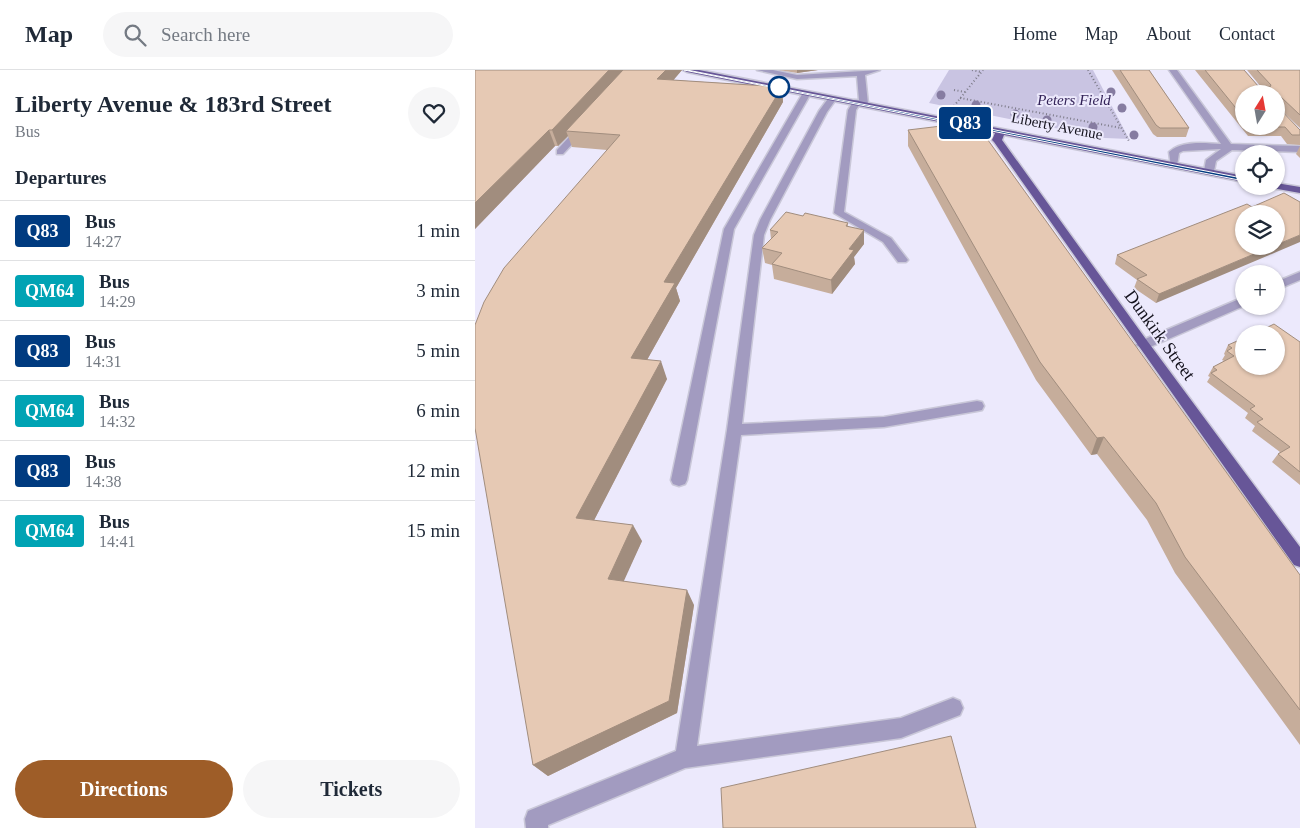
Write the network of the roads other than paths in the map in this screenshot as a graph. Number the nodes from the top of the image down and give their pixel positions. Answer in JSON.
{"nodes":[{"id":1,"x":687,"y":70,"type":"edge"},
{"id":2,"x":761,"y":70,"type":"edge"},
{"id":3,"x":876,"y":70,"type":"edge"},
{"id":4,"x":1173,"y":70,"type":"edge"},
{"id":5,"x":861,"y":71,"type":"edge"},
{"id":6,"x":834,"y":72,"type":"edge"},
{"id":7,"x":807,"y":93,"type":"junction"},
{"id":8,"x":833,"y":98,"type":"junction"},
{"id":9,"x":860,"y":103,"type":"junction"},
{"id":10,"x":592,"y":116,"type":"edge"},
{"id":11,"x":1001,"y":130,"type":"junction"},
{"id":12,"x":1229,"y":148,"type":"junction"},
{"id":13,"x":1300,"y":148,"type":"edge"},
{"id":14,"x":561,"y":152,"type":"dead end"},
{"id":15,"x":1174,"y":164,"type":"junction"},
{"id":16,"x":1209,"y":171,"type":"junction"},
{"id":17,"x":1235,"y":177,"type":"edge"},
{"id":18,"x":1285,"y":188,"type":"edge"},
{"id":19,"x":1300,"y":190,"type":"edge"},
{"id":20,"x":902,"y":260,"type":"dead end"},
{"id":21,"x":1300,"y":276,"type":"edge"},
{"id":22,"x":1285,"y":282,"type":"edge"},
{"id":23,"x":1235,"y":305,"type":"edge"},
{"id":24,"x":1143,"y":345,"type":"junction"},
{"id":25,"x":977,"y":406,"type":"dead end"},
{"id":26,"x":734,"y":430,"type":"junction"},
{"id":27,"x":679,"y":480,"type":"dead end"},
{"id":28,"x":1300,"y":560,"type":"edge"},
{"id":29,"x":953,"y":708,"type":"dead end"},
{"id":30,"x":685,"y":758,"type":"junction"},
{"id":31,"x":537,"y":828,"type":"edge"}],
"edges":[{"from":1,"to":7,"type":"main road","name":"Liberty Avenue"},
{"from":2,"to":6,"type":"street"},
{"from":3,"to":5,"type":"street"},
{"from":4,"to":12,"type":"street"},
{"from":5,"to":6,"type":"street"},
{"from":5,"to":9,"type":"street"},
{"from":7,"to":8,"type":"main road","name":"Liberty Avenue"},
{"from":7,"to":27,"type":"street"},
{"from":8,"to":9,"type":"main road","name":"Liberty Avenue"},
{"from":8,"to":26,"type":"street"},
{"from":9,"to":11,"type":"main road","name":"Liberty Avenue"},
{"from":9,"to":20,"type":"street"},
{"from":10,"to":14,"type":"street"},
{"from":11,"to":15,"type":"main road","name":"Liberty Avenue"},
{"from":11,"to":24,"type":"main road","name":"Dunkirk Street"},
{"from":12,"to":13,"type":"street"},
{"from":12,"to":15,"type":"street"},
{"from":12,"to":16,"type":"street"},
{"from":15,"to":16,"type":"main road","name":"Liberty Avenue"},
{"from":16,"to":17,"type":"main road","name":"Liberty Avenue"},
{"from":18,"to":19,"type":"main road"},
{"from":21,"to":22,"type":"street"},
{"from":23,"to":24,"type":"street"},
{"from":24,"to":28,"type":"main road","name":"Dunkirk Street"},
{"from":25,"to":26,"type":"street"},
{"from":26,"to":30,"type":"street"},
{"from":29,"to":30,"type":"street"},
{"from":30,"to":31,"type":"street"}]}
